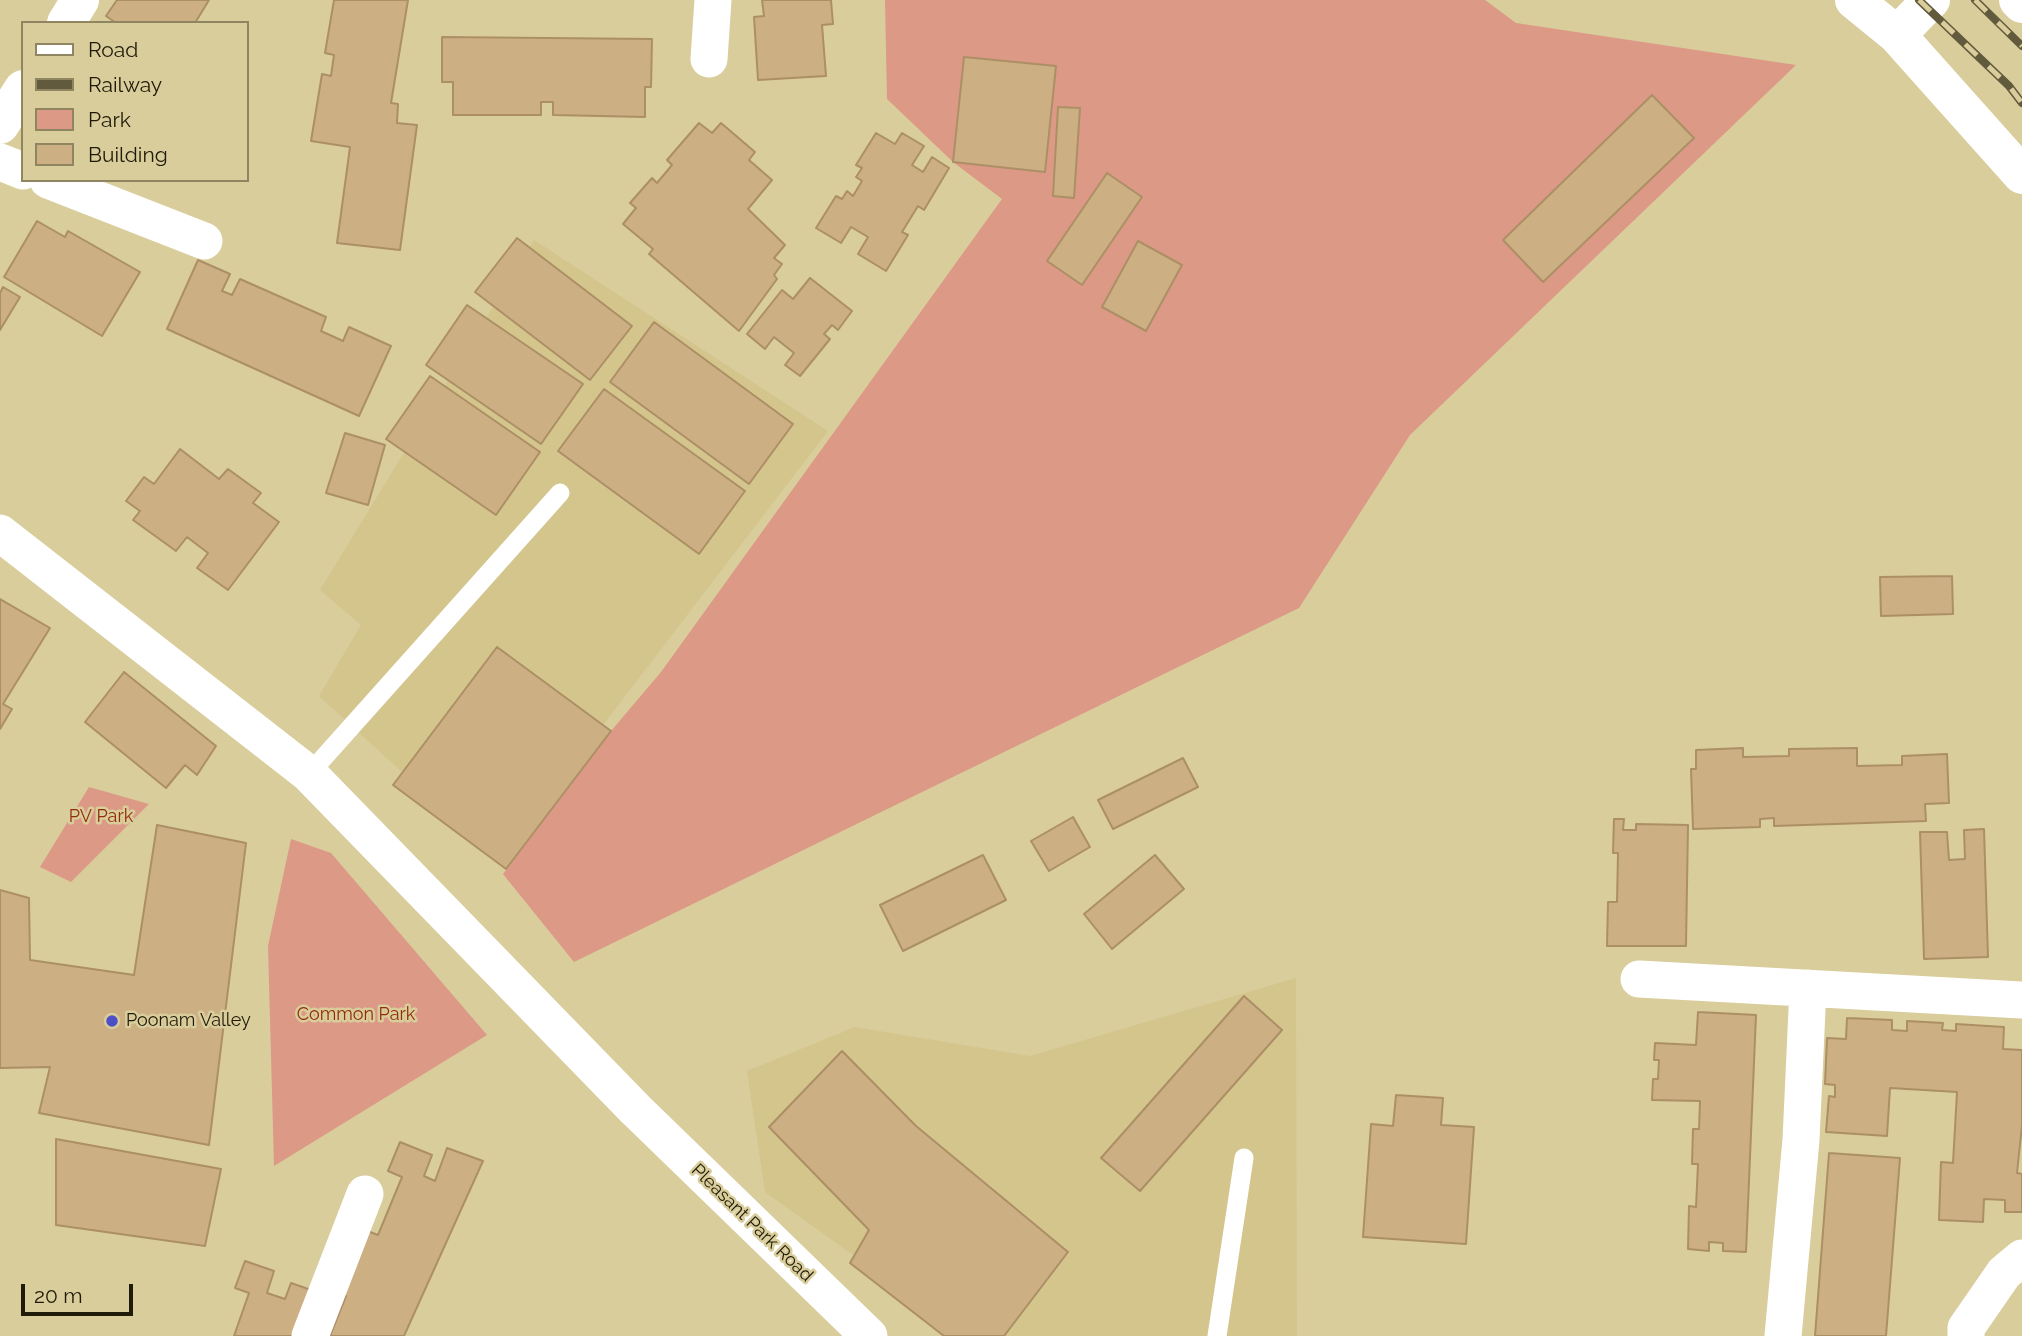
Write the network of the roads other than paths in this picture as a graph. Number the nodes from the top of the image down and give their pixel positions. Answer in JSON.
{"nodes":[{"id":1,"x":80,"y":0,"type":"edge"},
{"id":2,"x":713,"y":0,"type":"edge"},
{"id":3,"x":1854,"y":0,"type":"edge"},
{"id":4,"x":1931,"y":0,"type":"edge"},
{"id":5,"x":2018,"y":0,"type":"edge"},
{"id":6,"x":2022,"y":4,"type":"edge"},
{"id":7,"x":67,"y":21,"type":"edge"},
{"id":8,"x":1897,"y":35,"type":"junction"},
{"id":9,"x":709,"y":59,"type":"dead end"},
{"id":10,"x":21,"y":92,"type":"edge"},
{"id":11,"x":0,"y":125,"type":"edge"},
{"id":12,"x":0,"y":162,"type":"edge"},
{"id":13,"x":21,"y":170,"type":"edge"},
{"id":14,"x":2022,"y":175,"type":"edge"},
{"id":15,"x":53,"y":182,"type":"edge"},
{"id":16,"x":204,"y":242,"type":"dead end"},
{"id":17,"x":560,"y":493,"type":"dead end"},
{"id":18,"x":0,"y":533,"type":"edge"},
{"id":19,"x":309,"y":774,"type":"junction"},
{"id":20,"x":1639,"y":979,"type":"dead end"},
{"id":21,"x":1808,"y":988,"type":"junction"},
{"id":22,"x":2022,"y":1000,"type":"edge"},
{"id":23,"x":1244,"y":1158,"type":"dead end"},
{"id":24,"x":365,"y":1194,"type":"dead end"},
{"id":25,"x":2022,"y":1258,"type":"edge"},
{"id":26,"x":310,"y":1336,"type":"edge"},
{"id":27,"x":869,"y":1336,"type":"edge"},
{"id":28,"x":1217,"y":1336,"type":"edge"},
{"id":29,"x":1783,"y":1336,"type":"edge"},
{"id":30,"x":1966,"y":1336,"type":"edge"}],
"edges":[{"from":1,"to":7,"type":"main road"},
{"from":2,"to":9,"type":"street"},
{"from":3,"to":8,"type":"main road"},
{"from":4,"to":8,"type":"main road"},
{"from":5,"to":6,"type":"main road"},
{"from":8,"to":14,"type":"main road"},
{"from":10,"to":11,"type":"main road"},
{"from":12,"to":13,"type":"street"},
{"from":15,"to":16,"type":"street"},
{"from":17,"to":19,"type":"lane"},
{"from":18,"to":19,"type":"street","name":"Pleasant Park Road"},
{"from":19,"to":27,"type":"street","name":"Pleasant Park Road"},
{"from":20,"to":21,"type":"street"},
{"from":21,"to":22,"type":"street"},
{"from":21,"to":29,"type":"street"},
{"from":23,"to":28,"type":"lane"},
{"from":24,"to":26,"type":"street"},
{"from":25,"to":30,"type":"street"}]}
